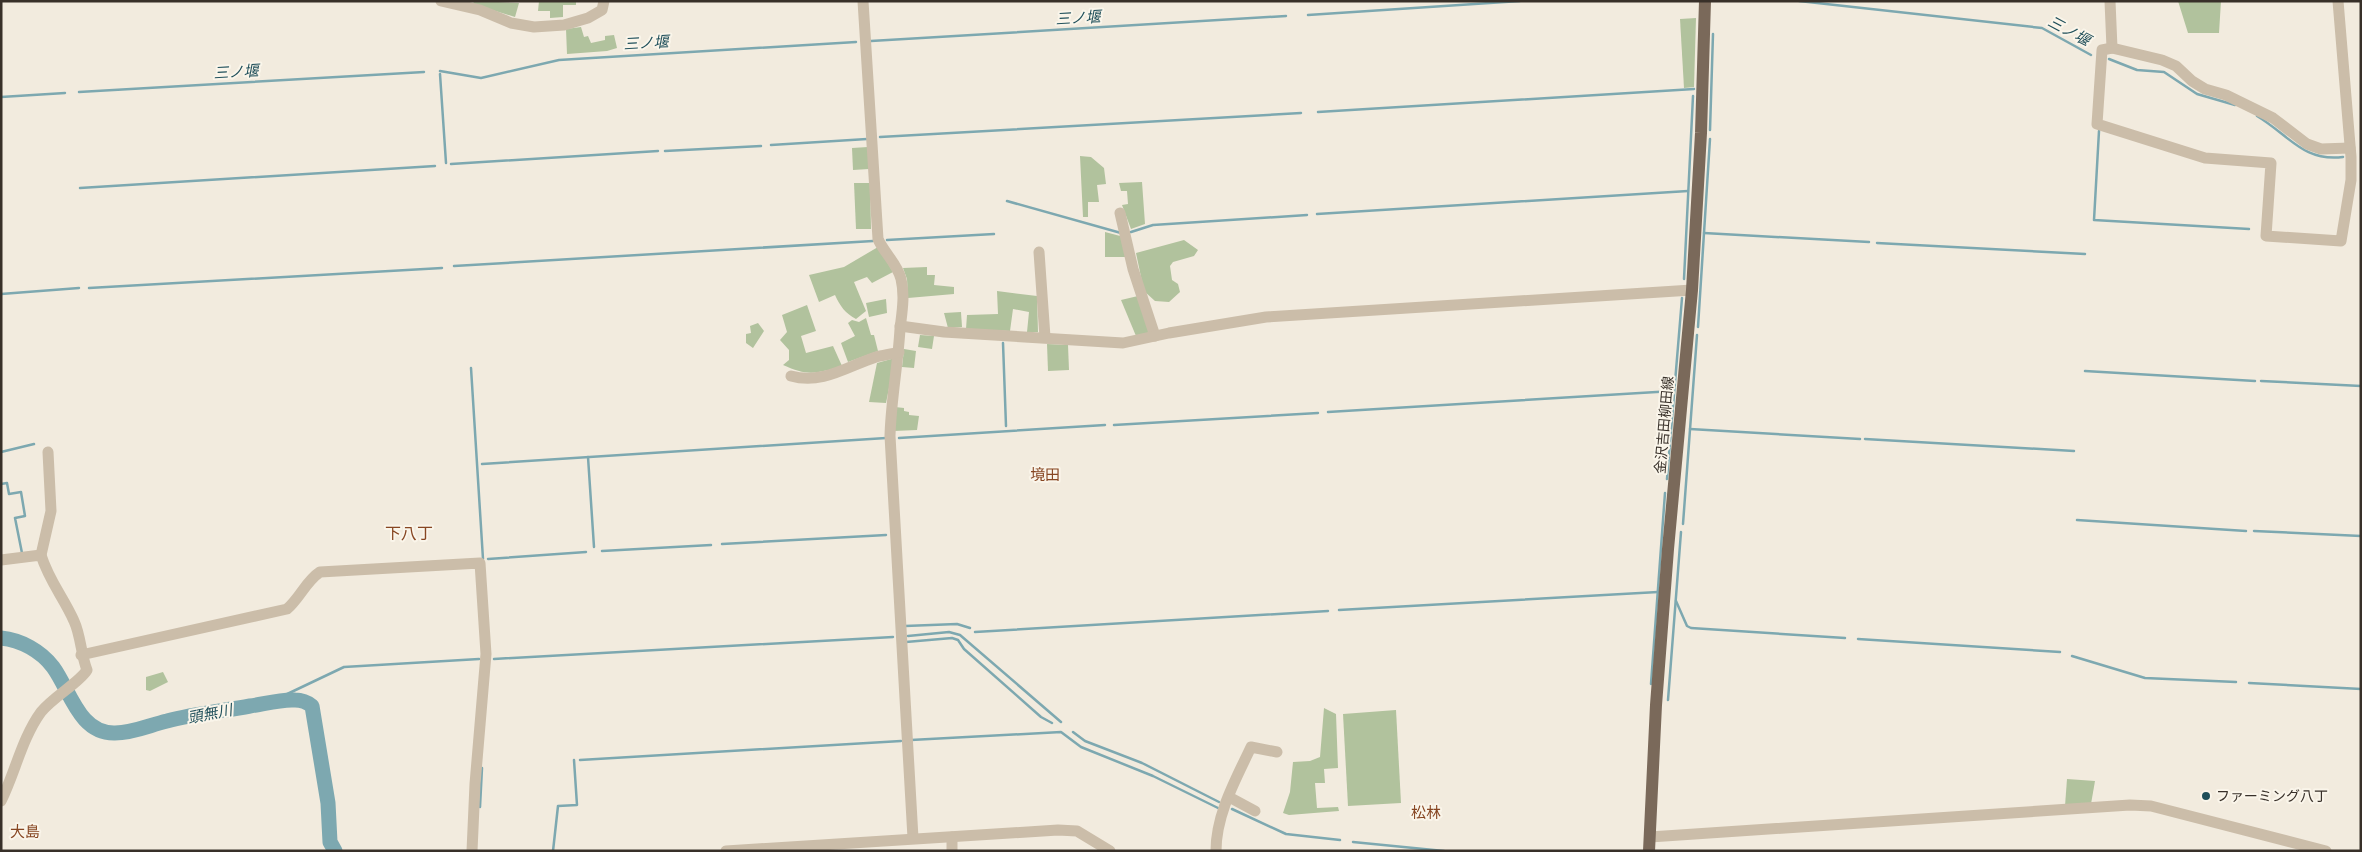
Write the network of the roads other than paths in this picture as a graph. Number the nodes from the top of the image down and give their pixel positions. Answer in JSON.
{"nodes":[{"id":1,"x":441,"y":1,"type":"edge"},
{"id":2,"x":604,"y":1,"type":"edge"},
{"id":3,"x":864,"y":1,"type":"edge"},
{"id":4,"x":1704,"y":1,"type":"edge"},
{"id":5,"x":2110,"y":1,"type":"edge"},
{"id":6,"x":2338,"y":1,"type":"edge"},
{"id":7,"x":2112,"y":48,"type":"junction"},
{"id":8,"x":2350,"y":148,"type":"junction"},
{"id":9,"x":1120,"y":213,"type":"dead end"},
{"id":10,"x":1039,"y":252,"type":"dead end"},
{"id":11,"x":1692,"y":290,"type":"junction"},
{"id":12,"x":900,"y":326,"type":"junction"},
{"id":13,"x":1155,"y":336,"type":"junction"},
{"id":14,"x":1045,"y":337,"type":"junction"},
{"id":15,"x":900,"y":352,"type":"junction"},
{"id":16,"x":791,"y":376,"type":"dead end"},
{"id":17,"x":48,"y":452,"type":"dead end"},
{"id":18,"x":41,"y":555,"type":"junction"},
{"id":19,"x":1,"y":560,"type":"edge"},
{"id":20,"x":81,"y":655,"type":"junction"},
{"id":21,"x":1277,"y":752,"type":"dead end"},
{"id":22,"x":1228,"y":797,"type":"junction"},
{"id":23,"x":1,"y":801,"type":"edge"},
{"id":24,"x":1255,"y":811,"type":"dead end"},
{"id":25,"x":952,"y":837,"type":"junction"},
{"id":26,"x":1650,"y":837,"type":"junction"},
{"id":27,"x":912,"y":838,"type":"junction"},
{"id":28,"x":472,"y":851,"type":"edge"},
{"id":29,"x":726,"y":851,"type":"edge"},
{"id":30,"x":952,"y":851,"type":"edge"},
{"id":31,"x":1110,"y":851,"type":"edge"},
{"id":32,"x":1216,"y":851,"type":"edge"},
{"id":33,"x":1649,"y":851,"type":"edge"},
{"id":34,"x":2326,"y":851,"type":"edge"}],
"edges":[{"from":1,"to":2,"type":"street"},
{"from":3,"to":12,"type":"street"},
{"from":4,"to":11,"type":"main road","name":"金沢吉田柳田線"},
{"from":5,"to":7,"type":"street"},
{"from":6,"to":8,"type":"street"},
{"from":7,"to":8,"type":"street"},
{"from":7,"to":8,"type":"street"},
{"from":9,"to":13,"type":"street"},
{"from":10,"to":14,"type":"street"},
{"from":11,"to":13,"type":"street"},
{"from":11,"to":26,"type":"main road","name":"金沢吉田柳田線"},
{"from":12,"to":14,"type":"street"},
{"from":12,"to":15,"type":"street"},
{"from":13,"to":14,"type":"street"},
{"from":15,"to":16,"type":"street"},
{"from":15,"to":27,"type":"street"},
{"from":17,"to":18,"type":"street"},
{"from":18,"to":19,"type":"street"},
{"from":18,"to":20,"type":"street"},
{"from":20,"to":23,"type":"street"},
{"from":20,"to":28,"type":"street"},
{"from":21,"to":22,"type":"street"},
{"from":22,"to":24,"type":"street"},
{"from":22,"to":32,"type":"street"},
{"from":25,"to":27,"type":"street"},
{"from":25,"to":30,"type":"street"},
{"from":25,"to":31,"type":"street"},
{"from":26,"to":33,"type":"main road","name":"金沢吉田柳田線"},
{"from":26,"to":34,"type":"street"},
{"from":27,"to":29,"type":"street"}]}
